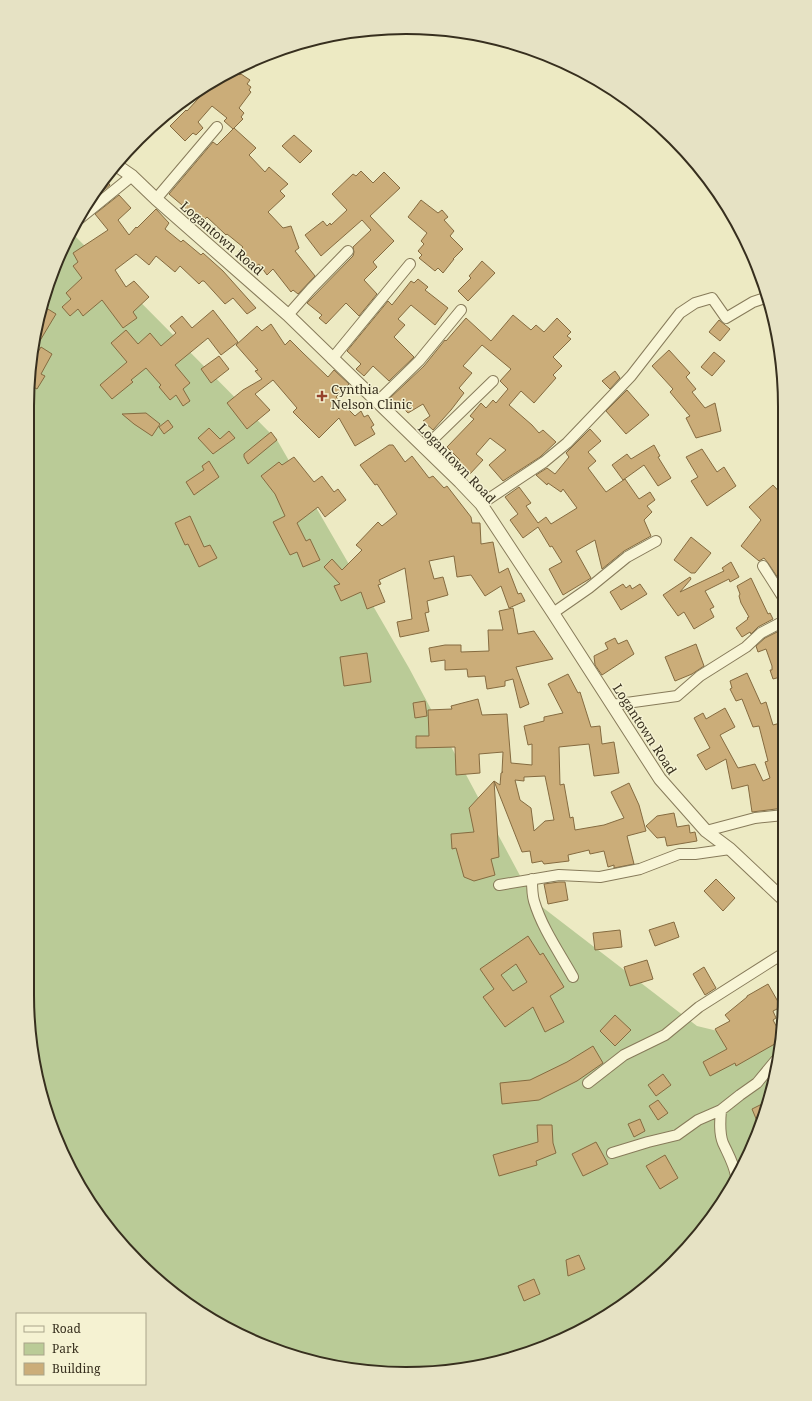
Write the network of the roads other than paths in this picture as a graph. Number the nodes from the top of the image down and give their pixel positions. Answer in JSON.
{"nodes":[{"id":1,"x":217,"y":127,"type":"dead end"},
{"id":2,"x":120,"y":168,"type":"edge"},
{"id":3,"x":132,"y":176,"type":"junction"},
{"id":4,"x":156,"y":199,"type":"junction"},
{"id":5,"x":90,"y":210,"type":"edge"},
{"id":6,"x":348,"y":251,"type":"dead end"},
{"id":7,"x":410,"y":264,"type":"dead end"},
{"id":8,"x":762,"y":299,"type":"edge"},
{"id":9,"x":461,"y":310,"type":"dead end"},
{"id":10,"x":288,"y":315,"type":"junction"},
{"id":11,"x":332,"y":359,"type":"junction"},
{"id":12,"x":493,"y":381,"type":"dead end"},
{"id":13,"x":377,"y":402,"type":"junction"},
{"id":14,"x":424,"y":448,"type":"junction"},
{"id":15,"x":481,"y":504,"type":"junction"},
{"id":16,"x":656,"y":541,"type":"dead end"},
{"id":17,"x":763,"y":566,"type":"dead end"},
{"id":18,"x":778,"y":590,"type":"edge"},
{"id":19,"x":553,"y":613,"type":"junction"},
{"id":20,"x":778,"y":624,"type":"edge"},
{"id":21,"x":612,"y":705,"type":"junction"},
{"id":22,"x":778,"y":816,"type":"edge"},
{"id":23,"x":706,"y":831,"type":"junction"},
{"id":24,"x":730,"y":849,"type":"junction"},
{"id":25,"x":532,"y":879,"type":"junction"},
{"id":26,"x":499,"y":885,"type":"dead end"},
{"id":27,"x":778,"y":894,"type":"edge"},
{"id":28,"x":778,"y":957,"type":"edge"},
{"id":29,"x":573,"y":977,"type":"dead end"},
{"id":30,"x":771,"y":1066,"type":"edge"},
{"id":31,"x":588,"y":1084,"type":"dead end"},
{"id":32,"x":721,"y":1110,"type":"junction"},
{"id":33,"x":612,"y":1153,"type":"dead end"},
{"id":34,"x":735,"y":1169,"type":"edge"}],
"edges":[{"from":1,"to":4,"type":"street"},
{"from":2,"to":3,"type":"street","name":"Logantown Road"},
{"from":3,"to":4,"type":"street","name":"Logantown Road"},
{"from":3,"to":5,"type":"street"},
{"from":4,"to":10,"type":"street","name":"Logantown Road"},
{"from":6,"to":10,"type":"street"},
{"from":7,"to":11,"type":"street"},
{"from":8,"to":15,"type":"street"},
{"from":9,"to":13,"type":"street"},
{"from":10,"to":11,"type":"street","name":"Logantown Road"},
{"from":11,"to":13,"type":"street","name":"Logantown Road"},
{"from":12,"to":14,"type":"street"},
{"from":13,"to":14,"type":"street","name":"Logantown Road"},
{"from":14,"to":15,"type":"street","name":"Logantown Road"},
{"from":15,"to":19,"type":"street","name":"Logantown Road"},
{"from":16,"to":19,"type":"street"},
{"from":17,"to":18,"type":"street"},
{"from":19,"to":21,"type":"street","name":"Logantown Road"},
{"from":20,"to":21,"type":"street"},
{"from":21,"to":23,"type":"street","name":"Logantown Road"},
{"from":22,"to":23,"type":"street"},
{"from":23,"to":24,"type":"street","name":"Logantown Road"},
{"from":24,"to":25,"type":"street"},
{"from":24,"to":27,"type":"street","name":"Logantown Road"},
{"from":25,"to":26,"type":"street"},
{"from":25,"to":29,"type":"street"},
{"from":28,"to":31,"type":"street"},
{"from":30,"to":32,"type":"street"},
{"from":32,"to":33,"type":"street"},
{"from":32,"to":34,"type":"street"}]}
